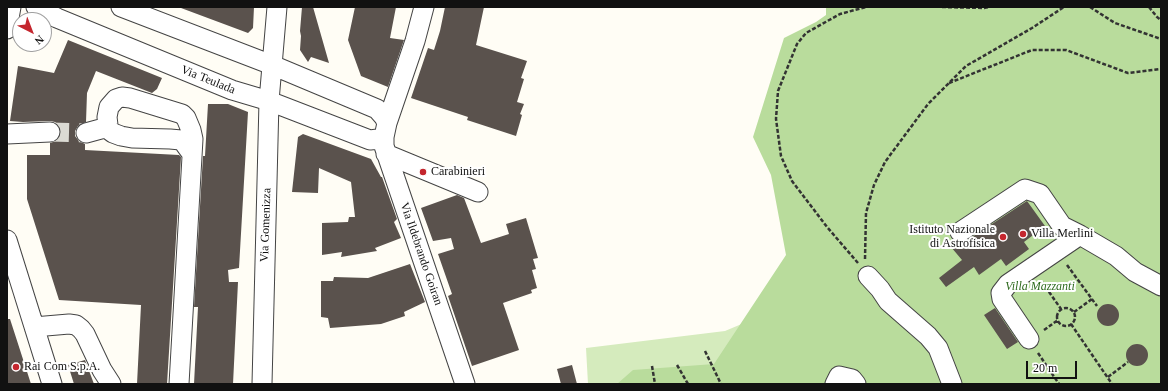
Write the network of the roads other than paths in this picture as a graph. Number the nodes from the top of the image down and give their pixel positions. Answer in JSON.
{"nodes":[{"id":1,"x":11,"y":7,"type":"edge"},
{"id":2,"x":36,"y":7,"type":"edge"},
{"id":3,"x":121,"y":7,"type":"edge"},
{"id":4,"x":277,"y":7,"type":"edge"},
{"id":5,"x":424,"y":7,"type":"edge"},
{"id":6,"x":7,"y":29,"type":"edge"},
{"id":7,"x":272,"y":65,"type":"junction"},
{"id":8,"x":269,"y":101,"type":"junction"},
{"id":9,"x":108,"y":127,"type":"junction"},
{"id":10,"x":50,"y":132,"type":"tunnel mouth"},
{"id":11,"x":86,"y":133,"type":"tunnel mouth"},
{"id":12,"x":7,"y":134,"type":"edge"},
{"id":13,"x":386,"y":138,"type":"junction"},
{"id":14,"x":192,"y":154,"type":"junction"},
{"id":15,"x":478,"y":192,"type":"dead end"},
{"id":16,"x":960,"y":232,"type":"dead end"},
{"id":17,"x":1080,"y":235,"type":"junction"},
{"id":18,"x":7,"y":240,"type":"edge"},
{"id":19,"x":868,"y":276,"type":"road end"},
{"id":20,"x":1161,"y":286,"type":"edge"},
{"id":21,"x":34,"y":327,"type":"junction"},
{"id":22,"x":1029,"y":339,"type":"road end"},
{"id":23,"x":52,"y":384,"type":"edge"},
{"id":24,"x":111,"y":384,"type":"edge"},
{"id":25,"x":179,"y":384,"type":"edge"},
{"id":26,"x":262,"y":384,"type":"edge"},
{"id":27,"x":465,"y":384,"type":"edge"},
{"id":28,"x":835,"y":384,"type":"edge"},
{"id":29,"x":856,"y":384,"type":"edge"},
{"id":30,"x":952,"y":384,"type":"edge"}],
"edges":[{"from":1,"to":6,"type":"street"},
{"from":2,"to":8,"type":"street","name":"Via Teulada"},
{"from":3,"to":7,"type":"street"},
{"from":4,"to":7,"type":"street","name":"Via Gomenizza"},
{"from":5,"to":13,"type":"street"},
{"from":7,"to":8,"type":"street","name":"Via Gomenizza"},
{"from":7,"to":13,"type":"street"},
{"from":8,"to":13,"type":"street","name":"Via Teulada"},
{"from":8,"to":26,"type":"street","name":"Via Gomenizza"},
{"from":9,"to":11,"type":"street"},
{"from":9,"to":14,"type":"street"},
{"from":9,"to":14,"type":"street"},
{"from":10,"to":12,"type":"street"},
{"from":13,"to":15,"type":"street"},
{"from":13,"to":27,"type":"street","name":"Via Ildebrando Goiran"},
{"from":14,"to":25,"type":"street"},
{"from":16,"to":17,"type":"street"},
{"from":17,"to":20,"type":"street"},
{"from":17,"to":22,"type":"street"},
{"from":18,"to":21,"type":"street"},
{"from":19,"to":30,"type":"street"},
{"from":21,"to":23,"type":"street"},
{"from":21,"to":24,"type":"street"},
{"from":28,"to":29,"type":"street"}]}
